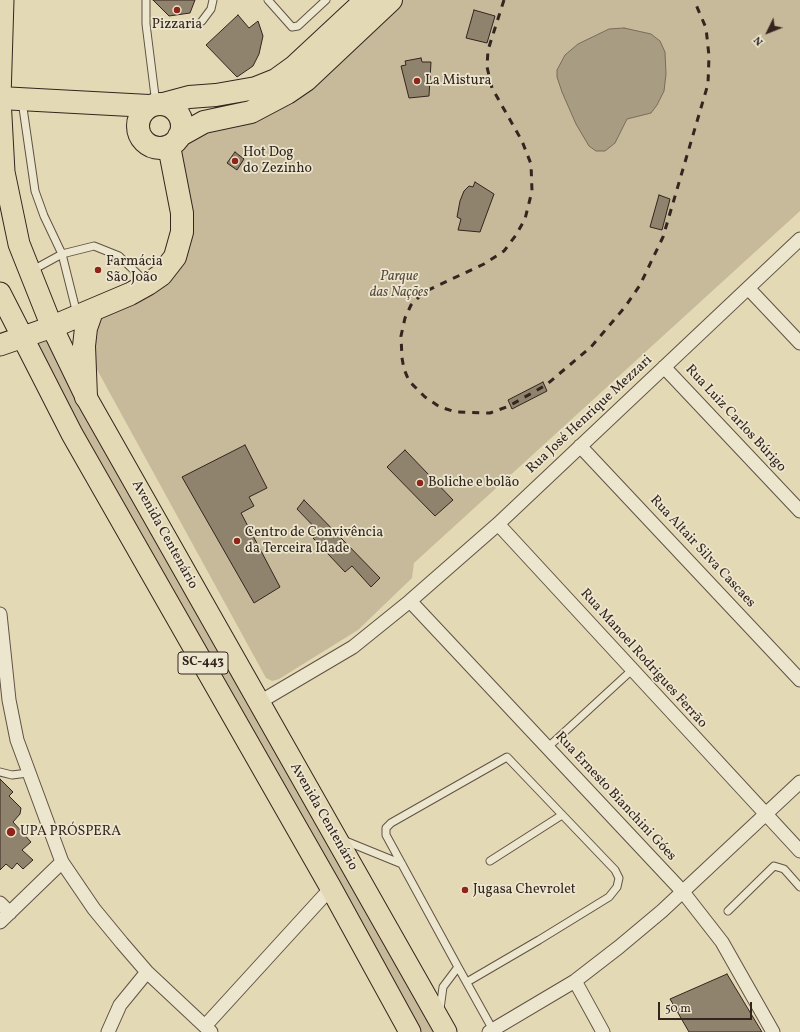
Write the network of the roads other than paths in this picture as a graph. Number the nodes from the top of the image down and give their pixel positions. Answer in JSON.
{"nodes":[{"id":1,"x":3,"y":0,"type":"edge"},
{"id":2,"x":146,"y":0,"type":"edge"},
{"id":3,"x":213,"y":0,"type":"edge"},
{"id":4,"x":268,"y":0,"type":"edge"},
{"id":5,"x":326,"y":0,"type":"edge"},
{"id":6,"x":366,"y":0,"type":"edge"},
{"id":7,"x":391,"y":0,"type":"edge"},
{"id":8,"x":202,"y":21,"type":"dead end"},
{"id":9,"x":0,"y":98,"type":"edge"},
{"id":10,"x":22,"y":99,"type":"junction"},
{"id":11,"x":156,"y":105,"type":"junction"},
{"id":12,"x":174,"y":141,"type":"junction"},
{"id":13,"x":800,"y":239,"type":"edge"},
{"id":14,"x":62,"y":254,"type":"junction"},
{"id":15,"x":29,"y":272,"type":"junction"},
{"id":16,"x":148,"y":284,"type":"junction"},
{"id":17,"x":748,"y":288,"type":"junction"},
{"id":18,"x":0,"y":293,"type":"edge"},
{"id":19,"x":85,"y":314,"type":"junction"},
{"id":20,"x":52,"y":327,"type":"junction"},
{"id":21,"x":22,"y":338,"type":"junction"},
{"id":22,"x":800,"y":343,"type":"edge"},
{"id":23,"x":0,"y":345,"type":"edge"},
{"id":24,"x":664,"y":367,"type":"junction"},
{"id":25,"x":86,"y":397,"type":"junction"},
{"id":26,"x":580,"y":446,"type":"junction"},
{"id":27,"x":800,"y":511,"type":"edge"},
{"id":28,"x":498,"y":524,"type":"junction"},
{"id":29,"x":410,"y":601,"type":"junction"},
{"id":30,"x":0,"y":614,"type":"edge"},
{"id":31,"x":632,"y":670,"type":"junction"},
{"id":32,"x":800,"y":680,"type":"edge"},
{"id":33,"x":258,"y":703,"type":"junction"},
{"id":34,"x":4,"y":704,"type":"edge"},
{"id":35,"x":547,"y":748,"type":"junction"},
{"id":36,"x":0,"y":772,"type":"edge"},
{"id":37,"x":28,"y":773,"type":"junction"},
{"id":38,"x":800,"y":782,"type":"edge"},
{"id":39,"x":562,"y":815,"type":"junction"},
{"id":40,"x":765,"y":815,"type":"junction"},
{"id":41,"x":335,"y":838,"type":"junction"},
{"id":42,"x":800,"y":852,"type":"edge"},
{"id":43,"x":490,"y":861,"type":"dead end"},
{"id":44,"x":62,"y":862,"type":"junction"},
{"id":45,"x":402,"y":864,"type":"junction"},
{"id":46,"x":800,"y":887,"type":"edge"},
{"id":47,"x":331,"y":888,"type":"junction"},
{"id":48,"x":683,"y":892,"type":"junction"},
{"id":49,"x":0,"y":903,"type":"edge"},
{"id":50,"x":728,"y":911,"type":"dead end"},
{"id":51,"x":10,"y":913,"type":"junction"},
{"id":52,"x":0,"y":922,"type":"edge"},
{"id":53,"x":458,"y":967,"type":"junction"},
{"id":54,"x":147,"y":972,"type":"junction"},
{"id":55,"x":575,"y":981,"type":"junction"},
{"id":56,"x":467,"y":982,"type":"junction"},
{"id":57,"x":442,"y":1025,"type":"edge"},
{"id":58,"x":208,"y":1029,"type":"edge"},
{"id":59,"x":491,"y":1031,"type":"edge"},
{"id":60,"x":108,"y":1032,"type":"edge"},
{"id":61,"x":410,"y":1032,"type":"edge"},
{"id":62,"x":603,"y":1032,"type":"edge"},
{"id":63,"x":773,"y":1032,"type":"edge"}],
"edges":[{"from":1,"to":9,"type":"main road","name":"Avenida Centenário"},
{"from":2,"to":11,"type":"lane"},
{"from":3,"to":8,"type":"lane"},
{"from":4,"to":5,"type":"lane"},
{"from":6,"to":11,"type":"highway"},
{"from":7,"to":12,"type":"highway"},
{"from":9,"to":10,"type":"highway"},
{"from":9,"to":15,"type":"main road","name":"Avenida Centenário"},
{"from":10,"to":11,"type":"highway"},
{"from":10,"to":14,"type":"lane"},
{"from":11,"to":12,"type":"highway"},
{"from":11,"to":12,"type":"highway"},
{"from":12,"to":16,"type":"highway"},
{"from":13,"to":17,"type":"street","name":"Rua José Henrique Mezzari"},
{"from":14,"to":15,"type":"lane"},
{"from":14,"to":16,"type":"lane"},
{"from":14,"to":19,"type":"lane"},
{"from":15,"to":20,"type":"main road","name":"Avenida Centenário"},
{"from":16,"to":19,"type":"highway"},
{"from":17,"to":22,"type":"street"},
{"from":17,"to":24,"type":"street","name":"Rua José Henrique Mezzari"},
{"from":18,"to":21,"type":"main road","name":"Avenida Centenário","number":"SC-443"},
{"from":19,"to":20,"type":"highway"},
{"from":19,"to":25,"type":"highway"},
{"from":20,"to":21,"type":"main road"},
{"from":20,"to":25,"type":"main road","name":"Avenida Centenário"},
{"from":21,"to":23,"type":"main road"},
{"from":21,"to":47,"type":"main road","name":"Avenida Centenário","number":"SC-443"},
{"from":24,"to":26,"type":"street","name":"Rua José Henrique Mezzari"},
{"from":24,"to":27,"type":"street","name":"Rua Luiz Carlos Búrigo"},
{"from":25,"to":33,"type":"main road","name":"Avenida Centenário"},
{"from":26,"to":28,"type":"street","name":"Rua José Henrique Mezzari"},
{"from":26,"to":32,"type":"street","name":"Rua Altair Silva Cascaes"},
{"from":28,"to":29,"type":"street","name":"Rua José Henrique Mezzari"},
{"from":28,"to":31,"type":"street","name":"Rua Manoel Rodrigues Ferrão"},
{"from":29,"to":33,"type":"street","name":"Rua José Henrique Mezzari"},
{"from":29,"to":35,"type":"street","name":"Rua Ernesto Bianchini Góes"},
{"from":30,"to":34,"type":"street"},
{"from":31,"to":35,"type":"lane"},
{"from":31,"to":40,"type":"street","name":"Rua Manoel Rodrigues Ferrão"},
{"from":33,"to":41,"type":"main road","name":"Avenida Centenário"},
{"from":34,"to":37,"type":"street"},
{"from":35,"to":48,"type":"street","name":"Rua Ernesto Bianchini Góes"},
{"from":36,"to":37,"type":"lane"},
{"from":37,"to":44,"type":"street"},
{"from":38,"to":40,"type":"street"},
{"from":39,"to":43,"type":"lane"},
{"from":39,"to":45,"type":"lane"},
{"from":39,"to":56,"type":"lane"},
{"from":40,"to":42,"type":"street"},
{"from":40,"to":48,"type":"street"},
{"from":41,"to":45,"type":"lane"},
{"from":41,"to":57,"type":"main road","name":"Avenida Centenário"},
{"from":44,"to":51,"type":"street"},
{"from":44,"to":54,"type":"street"},
{"from":45,"to":53,"type":"lane"},
{"from":46,"to":50,"type":"lane"},
{"from":47,"to":58,"type":"street"},
{"from":47,"to":61,"type":"main road","name":"Avenida Centenário","number":"SC-443"},
{"from":48,"to":55,"type":"street"},
{"from":48,"to":63,"type":"street","name":"Rua Ernesto Bianchini Góes"},
{"from":49,"to":51,"type":"street"},
{"from":51,"to":52,"type":"street"},
{"from":53,"to":56,"type":"lane"},
{"from":53,"to":57,"type":"lane"},
{"from":54,"to":58,"type":"street"},
{"from":54,"to":60,"type":"street"},
{"from":55,"to":59,"type":"street"},
{"from":55,"to":62,"type":"street"},
{"from":56,"to":59,"type":"lane"}]}
